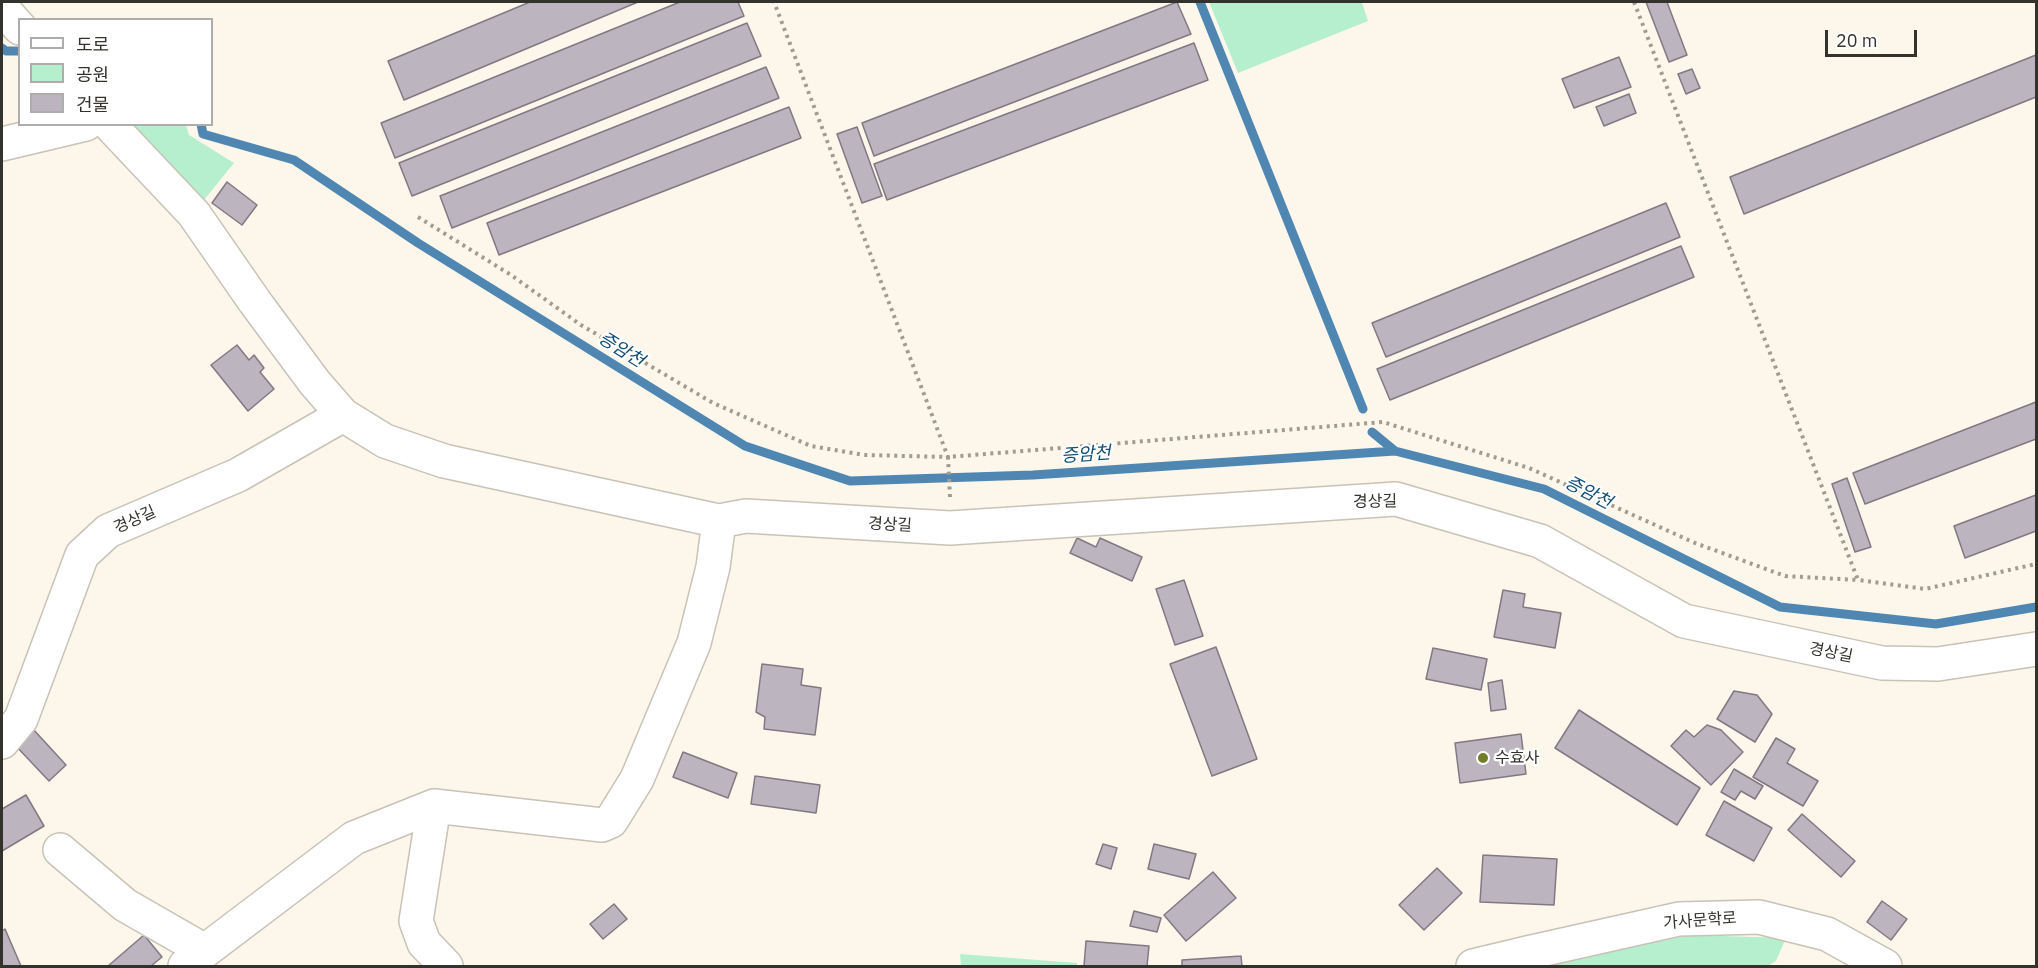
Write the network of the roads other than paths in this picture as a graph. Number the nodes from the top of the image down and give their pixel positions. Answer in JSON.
{"nodes":[{"id":1,"x":2,"y":8,"type":"edge"},
{"id":2,"x":18,"y":26,"type":"edge"},
{"id":3,"x":78,"y":126,"type":"edge"},
{"id":4,"x":111,"y":126,"type":"edge"},
{"id":5,"x":2,"y":144,"type":"edge"},
{"id":6,"x":344,"y":415,"type":"junction"},
{"id":7,"x":719,"y":521,"type":"junction"},
{"id":8,"x":2037,"y":649,"type":"edge"},
{"id":9,"x":2,"y":742,"type":"edge"},
{"id":10,"x":434,"y":806,"type":"junction"},
{"id":11,"x":60,"y":850,"type":"dead end"},
{"id":12,"x":195,"y":959,"type":"edge"},
{"id":13,"x":446,"y":966,"type":"edge"},
{"id":14,"x":1473,"y":966,"type":"edge"},
{"id":15,"x":1886,"y":966,"type":"edge"}],
"edges":[{"from":1,"to":2,"type":"street"},
{"from":3,"to":5,"type":"street"},
{"from":4,"to":6,"type":"street","name":"경상길"},
{"from":6,"to":7,"type":"street","name":"경상길"},
{"from":6,"to":9,"type":"street","name":"경상길"},
{"from":7,"to":8,"type":"street","name":"경상길"},
{"from":7,"to":10,"type":"street"},
{"from":10,"to":12,"type":"street"},
{"from":10,"to":13,"type":"street"},
{"from":11,"to":12,"type":"street"},
{"from":14,"to":15,"type":"street","name":"가사문학로"}]}
